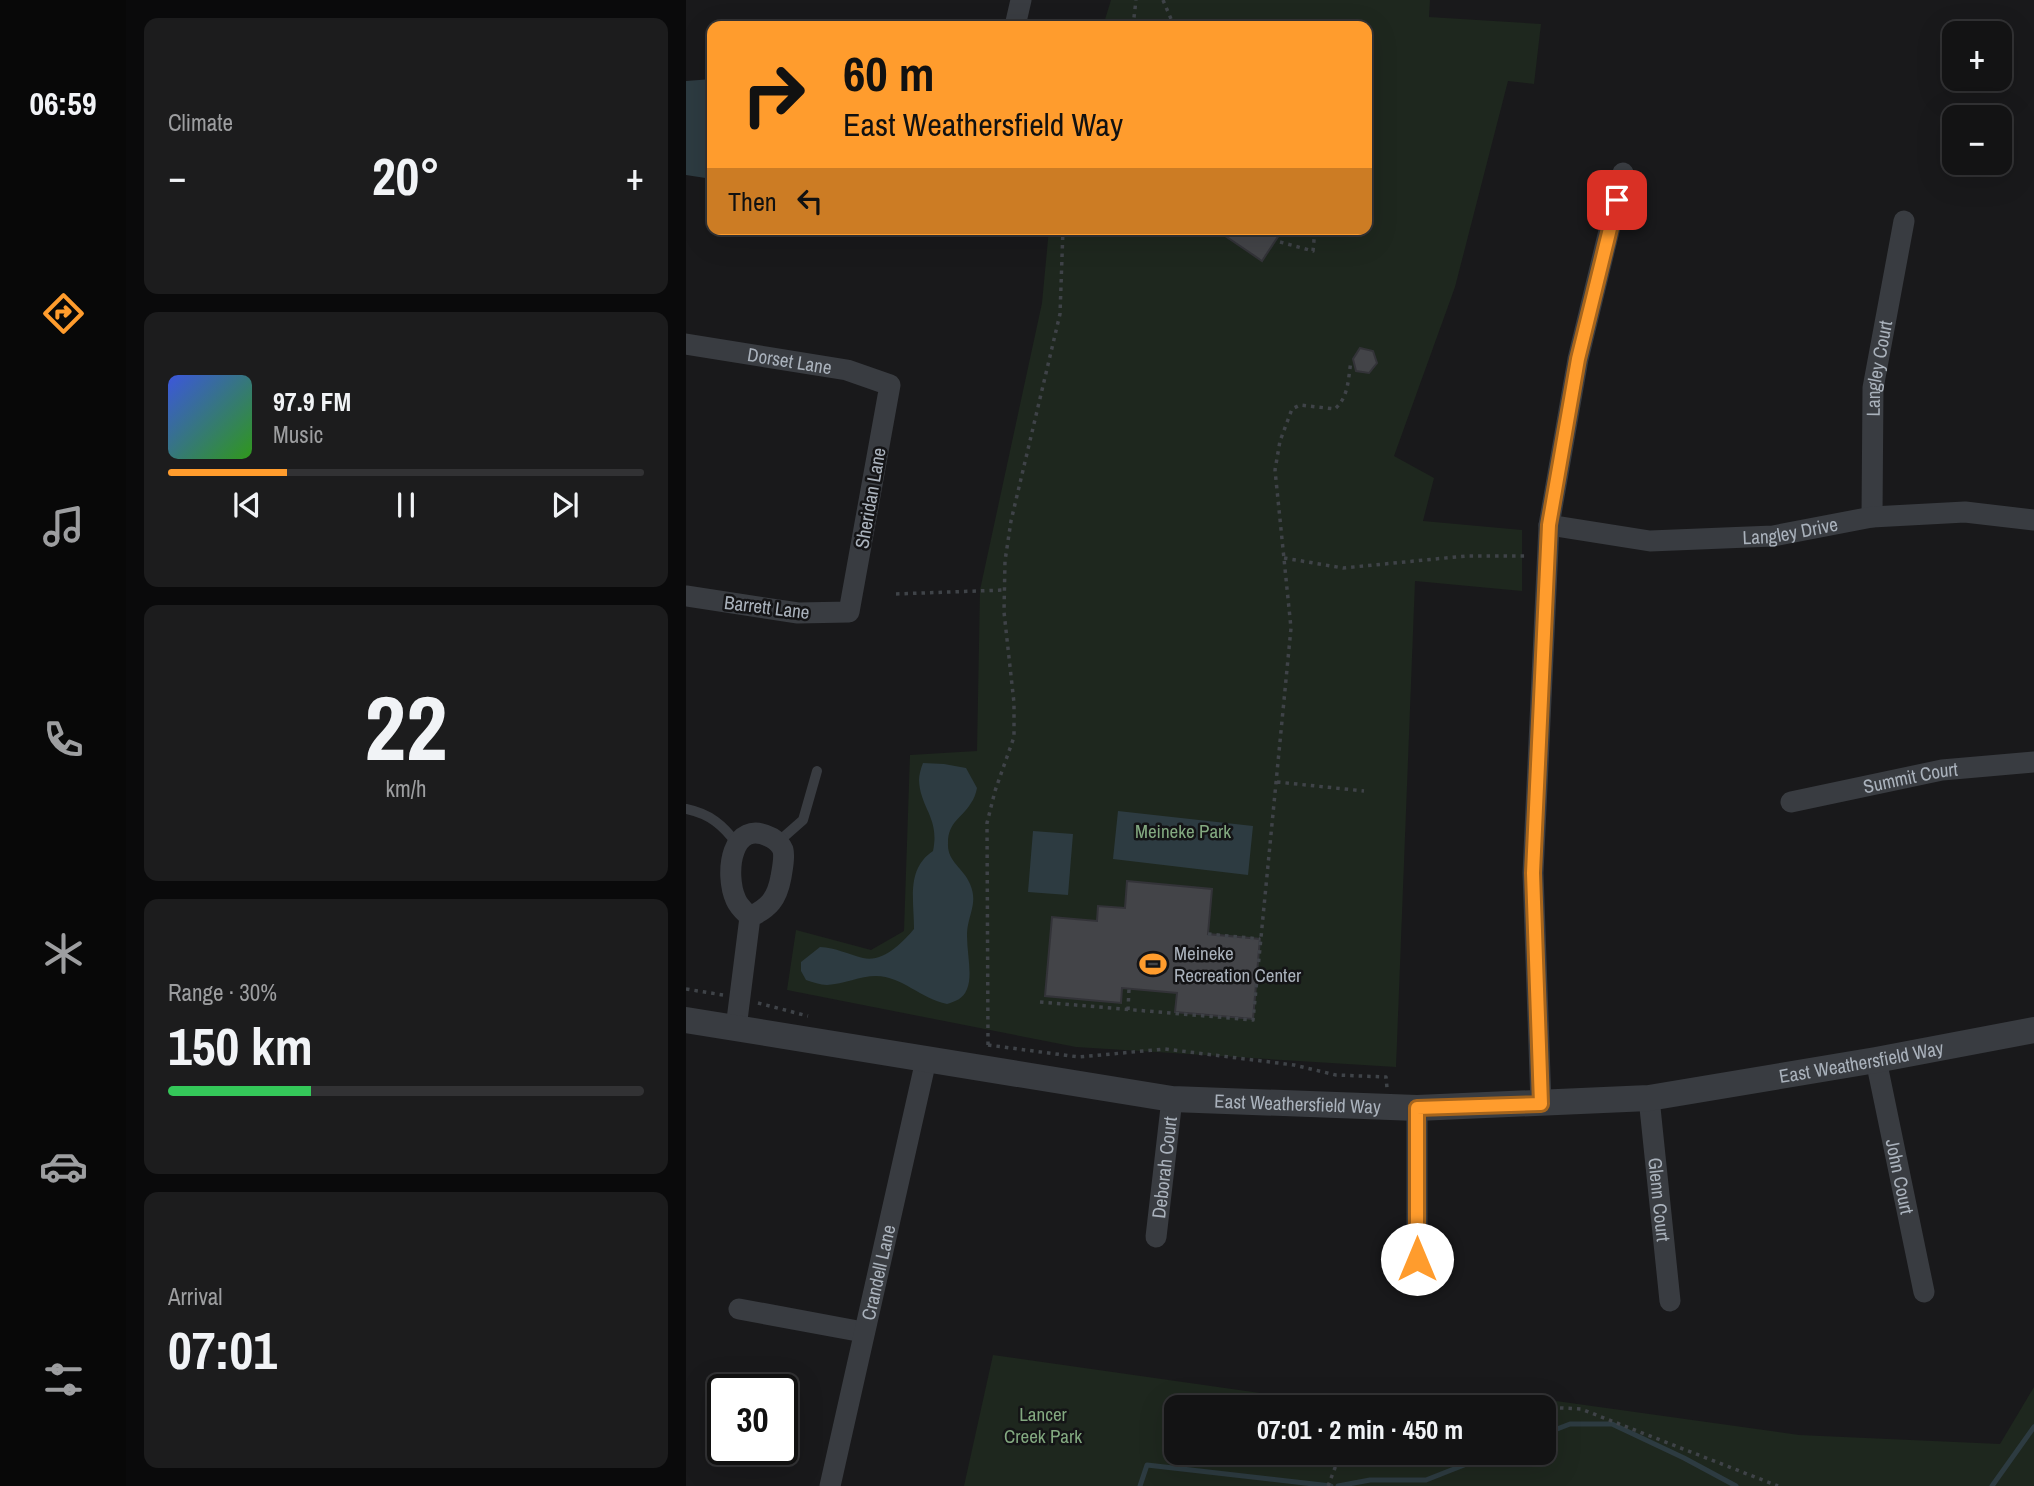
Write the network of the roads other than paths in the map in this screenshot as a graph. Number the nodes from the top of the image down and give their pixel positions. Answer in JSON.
{"nodes":[{"id":1,"x":1021,"y":0,"type":"edge"},
{"id":2,"x":1016,"y":21,"type":"edge"},
{"id":3,"x":1623,"y":173,"type":"dead end"},
{"id":4,"x":1903,"y":221,"type":"dead end"},
{"id":5,"x":686,"y":345,"type":"edge"},
{"id":6,"x":890,"y":385,"type":"joint"},
{"id":7,"x":1872,"y":517,"type":"junction"},
{"id":8,"x":2034,"y":520,"type":"edge"},
{"id":9,"x":1549,"y":525,"type":"junction"},
{"id":10,"x":686,"y":596,"type":"edge"},
{"id":11,"x":849,"y":612,"type":"joint"},
{"id":12,"x":2034,"y":762,"type":"edge"},
{"id":13,"x":817,"y":771,"type":"dead end"},
{"id":14,"x":1791,"y":802,"type":"dead end"},
{"id":15,"x":686,"y":810,"type":"edge"},
{"id":16,"x":778,"y":842,"type":"junction"},
{"id":17,"x":737,"y":844,"type":"junction"},
{"id":18,"x":750,"y":918,"type":"junction"},
{"id":19,"x":686,"y":1020,"type":"edge"},
{"id":20,"x":736,"y":1028,"type":"junction"},
{"id":21,"x":2034,"y":1030,"type":"edge"},
{"id":22,"x":926,"y":1060,"type":"junction"},
{"id":23,"x":1876,"y":1060,"type":"junction"},
{"id":24,"x":1649,"y":1098,"type":"junction"},
{"id":25,"x":1172,"y":1099,"type":"junction"},
{"id":26,"x":1541,"y":1104,"type":"junction"},
{"id":27,"x":1417,"y":1108,"type":"junction"},
{"id":28,"x":1156,"y":1237,"type":"dead end"},
{"id":29,"x":1417,"y":1259,"type":"dead end"},
{"id":30,"x":1924,"y":1292,"type":"dead end"},
{"id":31,"x":1670,"y":1301,"type":"dead end"},
{"id":32,"x":739,"y":1309,"type":"dead end"},
{"id":33,"x":863,"y":1332,"type":"junction"},
{"id":34,"x":830,"y":1486,"type":"edge"}],
"edges":[{"from":1,"to":2,"type":"street"},
{"from":3,"to":9,"type":"street"},
{"from":4,"to":7,"type":"street","name":"Langley Court"},
{"from":5,"to":6,"type":"street","name":"Dorset Lane"},
{"from":6,"to":11,"type":"street","name":"Sheridan Lane"},
{"from":7,"to":8,"type":"street","name":"Langley Drive"},
{"from":7,"to":9,"type":"street","name":"Langley Drive"},
{"from":9,"to":26,"type":"street"},
{"from":10,"to":11,"type":"street","name":"Barrett Lane"},
{"from":12,"to":14,"type":"street","name":"Summit Court"},
{"from":13,"to":16,"type":"lane"},
{"from":15,"to":17,"type":"lane"},
{"from":16,"to":17,"type":"street"},
{"from":16,"to":18,"type":"street"},
{"from":17,"to":18,"type":"street"},
{"from":18,"to":20,"type":"street"},
{"from":19,"to":20,"type":"street","name":"East Weathersfield Way"},
{"from":20,"to":22,"type":"street","name":"East Weathersfield Way"},
{"from":21,"to":23,"type":"street","name":"East Weathersfield Way"},
{"from":22,"to":25,"type":"street","name":"East Weathersfield Way"},
{"from":22,"to":33,"type":"street","name":"Crandell Lane"},
{"from":23,"to":24,"type":"street","name":"East Weathersfield Way"},
{"from":23,"to":30,"type":"street","name":"John Court"},
{"from":24,"to":26,"type":"street","name":"East Weathersfield Way"},
{"from":24,"to":31,"type":"street","name":"Glenn Court"},
{"from":25,"to":27,"type":"street","name":"East Weathersfield Way"},
{"from":25,"to":28,"type":"street","name":"Deborah Court"},
{"from":26,"to":27,"type":"street","name":"East Weathersfield Way"},
{"from":27,"to":29,"type":"street"},
{"from":32,"to":33,"type":"street"},
{"from":33,"to":34,"type":"street","name":"Crandell Lane"}]}
